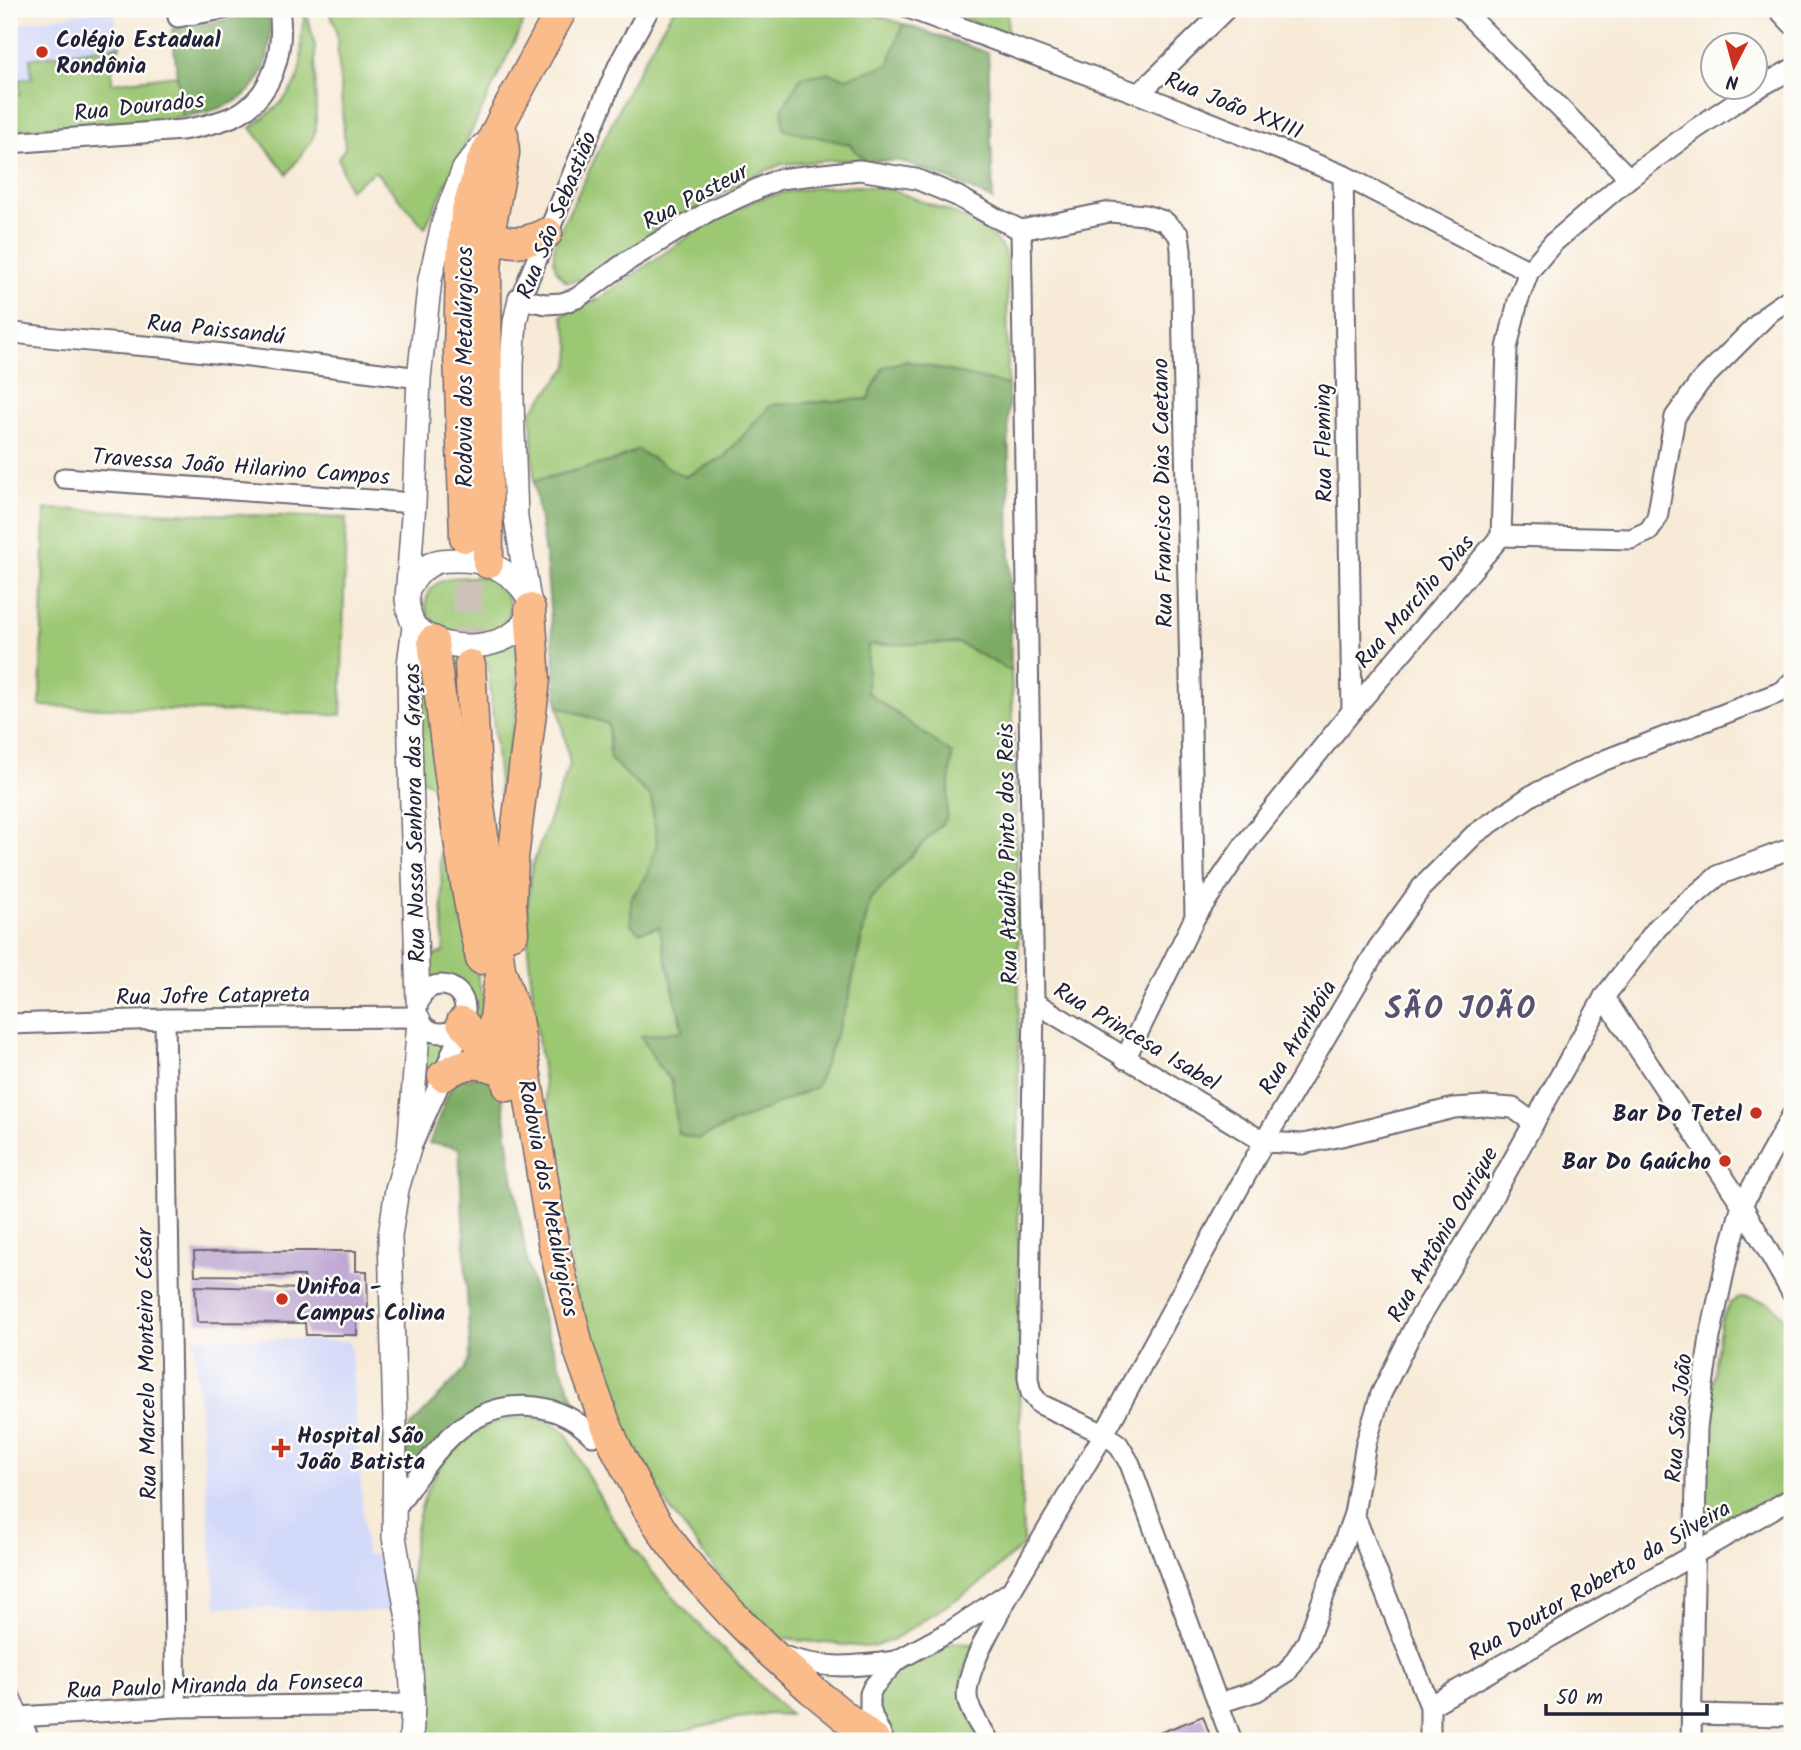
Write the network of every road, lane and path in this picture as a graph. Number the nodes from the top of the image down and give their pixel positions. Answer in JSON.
{"nodes":[{"id":1,"x":224,"y":9,"type":"edge"},
{"id":2,"x":279,"y":9,"type":"edge"},
{"id":3,"x":562,"y":9,"type":"edge"},
{"id":4,"x":649,"y":9,"type":"edge"},
{"id":5,"x":911,"y":9,"type":"edge"},
{"id":6,"x":1226,"y":9,"type":"edge"},
{"id":7,"x":1462,"y":9,"type":"edge"},
{"id":8,"x":1778,"y":9,"type":"edge"},
{"id":9,"x":178,"y":17,"type":"dead end"},
{"id":10,"x":1792,"y":24,"type":"edge"},
{"id":11,"x":1792,"y":69,"type":"edge"},
{"id":12,"x":1139,"y":94,"type":"junction"},
{"id":13,"x":503,"y":118,"type":"junction"},
{"id":14,"x":9,"y":143,"type":"edge"},
{"id":15,"x":1343,"y":175,"type":"junction"},
{"id":16,"x":1629,"y":178,"type":"junction"},
{"id":17,"x":1021,"y":230,"type":"junction"},
{"id":18,"x":547,"y":233,"type":"junction"},
{"id":19,"x":489,"y":235,"type":"junction"},
{"id":20,"x":1529,"y":271,"type":"junction"},
{"id":21,"x":1792,"y":297,"type":"edge"},
{"id":22,"x":520,"y":299,"type":"junction"},
{"id":23,"x":9,"y":332,"type":"edge"},
{"id":24,"x":419,"y":378,"type":"junction"},
{"id":25,"x":64,"y":478,"type":"dead end"},
{"id":26,"x":414,"y":503,"type":"junction"},
{"id":27,"x":516,"y":518,"type":"junction"},
{"id":28,"x":1502,"y":536,"type":"junction"},
{"id":29,"x":465,"y":537,"type":"tunnel mouth"},
{"id":30,"x":492,"y":565,"type":"junction"},
{"id":31,"x":409,"y":587,"type":"junction"},
{"id":32,"x":529,"y":602,"type":"junction"},
{"id":33,"x":424,"y":634,"type":"junction"},
{"id":34,"x":470,"y":665,"type":"tunnel mouth"},
{"id":35,"x":1792,"y":682,"type":"edge"},
{"id":36,"x":1352,"y":711,"type":"junction"},
{"id":37,"x":1792,"y":848,"type":"edge"},
{"id":38,"x":1195,"y":918,"type":"junction"},
{"id":39,"x":1604,"y":998,"type":"junction"},
{"id":40,"x":1034,"y":1002,"type":"junction"},
{"id":41,"x":418,"y":1012,"type":"junction"},
{"id":42,"x":165,"y":1019,"type":"junction"},
{"id":43,"x":460,"y":1023,"type":"junction"},
{"id":44,"x":507,"y":1023,"type":"junction"},
{"id":45,"x":9,"y":1024,"type":"edge"},
{"id":46,"x":1125,"y":1059,"type":"junction"},
{"id":47,"x":506,"y":1072,"type":"junction"},
{"id":48,"x":443,"y":1076,"type":"junction"},
{"id":49,"x":1792,"y":1115,"type":"edge"},
{"id":50,"x":1534,"y":1122,"type":"junction"},
{"id":51,"x":1264,"y":1142,"type":"junction"},
{"id":52,"x":409,"y":1149,"type":"junction"},
{"id":53,"x":1742,"y":1205,"type":"junction"},
{"id":54,"x":1792,"y":1293,"type":"edge"},
{"id":55,"x":1104,"y":1434,"type":"junction"},
{"id":56,"x":593,"y":1436,"type":"junction"},
{"id":57,"x":1792,"y":1497,"type":"edge"},
{"id":58,"x":393,"y":1512,"type":"junction"},
{"id":59,"x":1354,"y":1514,"type":"junction"},
{"id":60,"x":1694,"y":1554,"type":"junction"},
{"id":61,"x":1011,"y":1591,"type":"junction"},
{"id":62,"x":768,"y":1650,"type":"junction"},
{"id":63,"x":896,"y":1661,"type":"junction"},
{"id":64,"x":9,"y":1695,"type":"edge"},
{"id":65,"x":1219,"y":1703,"type":"junction"},
{"id":66,"x":412,"y":1704,"type":"junction"},
{"id":67,"x":1430,"y":1706,"type":"junction"},
{"id":68,"x":176,"y":1707,"type":"junction"},
{"id":69,"x":1692,"y":1714,"type":"junction"},
{"id":70,"x":1792,"y":1716,"type":"edge"},
{"id":71,"x":19,"y":1717,"type":"junction"},
{"id":72,"x":30,"y":1741,"type":"edge"},
{"id":73,"x":411,"y":1741,"type":"edge"},
{"id":74,"x":854,"y":1741,"type":"edge"},
{"id":75,"x":874,"y":1741,"type":"edge"},
{"id":76,"x":884,"y":1741,"type":"edge"},
{"id":77,"x":989,"y":1741,"type":"edge"},
{"id":78,"x":1232,"y":1741,"type":"edge"},
{"id":79,"x":1430,"y":1741,"type":"edge"},
{"id":80,"x":1691,"y":1741,"type":"edge"}],
"edges":[{"from":1,"to":9,"type":"street"},
{"from":2,"to":14,"type":"street","name":"Rua Dourados"},
{"from":3,"to":13,"type":"main road","name":"Rodovia dos Metalúrgicos"},
{"from":4,"to":18,"type":"street","name":"Rua São Sebastião"},
{"from":5,"to":12,"type":"street","name":"Rua João XXIII"},
{"from":6,"to":12,"type":"street"},
{"from":7,"to":16,"type":"street"},
{"from":8,"to":10,"type":"street"},
{"from":11,"to":16,"type":"street","name":"Rua Marcílio Dias"},
{"from":12,"to":15,"type":"street","name":"Rua João XXIII"},
{"from":13,"to":19,"type":"main road"},
{"from":13,"to":24,"type":"street"},
{"from":13,"to":29,"type":"main road","name":"Rodovia dos Metalúrgicos"},
{"from":15,"to":20,"type":"street","name":"Rua João XXIII"},
{"from":15,"to":36,"type":"street","name":"Rua Fleming"},
{"from":16,"to":20,"type":"street","name":"Rua Marcílio Dias"},
{"from":17,"to":22,"type":"street","name":"Rua Pasteur"},
{"from":17,"to":38,"type":"street","name":"Rua Francisco Dias Caetano"},
{"from":17,"to":40,"type":"street","name":"Rua Ataúlfo Pinto dos Reis"},
{"from":18,"to":19,"type":"main road"},
{"from":18,"to":22,"type":"street","name":"Rua São Sebastião"},
{"from":19,"to":30,"type":"main road"},
{"from":20,"to":28,"type":"street","name":"Rua Marcílio Dias"},
{"from":21,"to":28,"type":"street"},
{"from":22,"to":27,"type":"street","name":"Rua São Sebastião"},
{"from":23,"to":24,"type":"street","name":"Rua Paissandú"},
{"from":24,"to":26,"type":"street"},
{"from":25,"to":26,"type":"street","name":"Travessa João Hilarino Campos"},
{"from":26,"to":31,"type":"street"},
{"from":27,"to":30,"type":"street","name":"Rua São Sebastião"},
{"from":27,"to":32,"type":"street","name":"Rua São Sebastião"},
{"from":28,"to":36,"type":"street","name":"Rua Marcílio Dias"},
{"from":30,"to":31,"type":"street"},
{"from":30,"to":32,"type":"street"},
{"from":31,"to":33,"type":"street"},
{"from":32,"to":33,"type":"street"},
{"from":32,"to":44,"type":"main road"},
{"from":33,"to":41,"type":"street","name":"Rua Nossa Senhora das Graças"},
{"from":33,"to":44,"type":"main road"},
{"from":34,"to":44,"type":"main road","name":"Rodovia dos Metalúrgicos"},
{"from":35,"to":51,"type":"street","name":"Rua Araribóia"},
{"from":36,"to":38,"type":"street","name":"Rua Marcílio Dias"},
{"from":37,"to":39,"type":"street","name":"Rua Antônio Ourique"},
{"from":38,"to":46,"type":"street","name":"Rua Marcílio Dias"},
{"from":39,"to":50,"type":"street","name":"Rua Antônio Ourique"},
{"from":39,"to":53,"type":"street"},
{"from":40,"to":46,"type":"street","name":"Rua Princesa Isabel"},
{"from":40,"to":55,"type":"street","name":"Rua Ataúlfo Pinto dos Reis"},
{"from":41,"to":42,"type":"street","name":"Rua Jofre Catapreta"},
{"from":41,"to":43,"type":"street"},
{"from":41,"to":43,"type":"street"},
{"from":41,"to":52,"type":"street","name":"Rua Nossa Senhora das Graças"},
{"from":42,"to":45,"type":"street","name":"Rua Jofre Catapreta"},
{"from":42,"to":68,"type":"street","name":"Rua Marcelo Monteiro César"},
{"from":43,"to":47,"type":"main road"},
{"from":43,"to":48,"type":"street","name":"Rua Nossa Senhora das Graças"},
{"from":44,"to":47,"type":"main road","name":"Rodovia dos Metalúrgicos"},
{"from":44,"to":62,"type":"main road","name":"Rodovia dos Metalúrgicos"},
{"from":46,"to":51,"type":"street","name":"Rua Princesa Isabel"},
{"from":47,"to":48,"type":"main road"},
{"from":47,"to":56,"type":"main road","name":"Rodovia dos Metalúrgicos"},
{"from":48,"to":52,"type":"street","name":"Rua Nossa Senhora das Graças"},
{"from":49,"to":53,"type":"street","name":"Rua São João"},
{"from":50,"to":51,"type":"street","name":"Rua Princesa Isabel"},
{"from":50,"to":59,"type":"street","name":"Rua Antônio Ourique"},
{"from":51,"to":55,"type":"street","name":"Rua Araribóia"},
{"from":52,"to":58,"type":"street","name":"Rua Nossa Senhora das Graças"},
{"from":53,"to":54,"type":"street"},
{"from":53,"to":60,"type":"street","name":"Rua São João"},
{"from":55,"to":61,"type":"street","name":"Rua Araribóia"},
{"from":55,"to":65,"type":"street"},
{"from":56,"to":58,"type":"street"},
{"from":56,"to":74,"type":"main road","name":"Rodovia dos Metalúrgicos"},
{"from":57,"to":60,"type":"street","name":"Rua Doutor Roberto da Silveira"},
{"from":58,"to":66,"type":"street","name":"Rua Nossa Senhora das Graças"},
{"from":59,"to":65,"type":"street","name":"Rua Antônio Ourique"},
{"from":59,"to":67,"type":"street"},
{"from":60,"to":67,"type":"street","name":"Rua Doutor Roberto da Silveira"},
{"from":60,"to":69,"type":"street","name":"Rua São João"},
{"from":61,"to":63,"type":"street","name":"Rua Araribóia"},
{"from":61,"to":77,"type":"street","name":"Rua Araribóia"},
{"from":62,"to":63,"type":"street"},
{"from":62,"to":75,"type":"main road","name":"Rodovia dos Metalúrgicos"},
{"from":63,"to":76,"type":"street"},
{"from":64,"to":71,"type":"street"},
{"from":65,"to":78,"type":"street"},
{"from":66,"to":68,"type":"street","name":"Rua Paulo Miranda da Fonseca"},
{"from":66,"to":73,"type":"street","name":"Rua Nossa Senhora das Graças"},
{"from":67,"to":79,"type":"street"},
{"from":68,"to":71,"type":"street","name":"Rua Paulo Miranda da Fonseca"},
{"from":69,"to":70,"type":"street"},
{"from":69,"to":80,"type":"street","name":"Rua São João"},
{"from":71,"to":72,"type":"street"}]}
